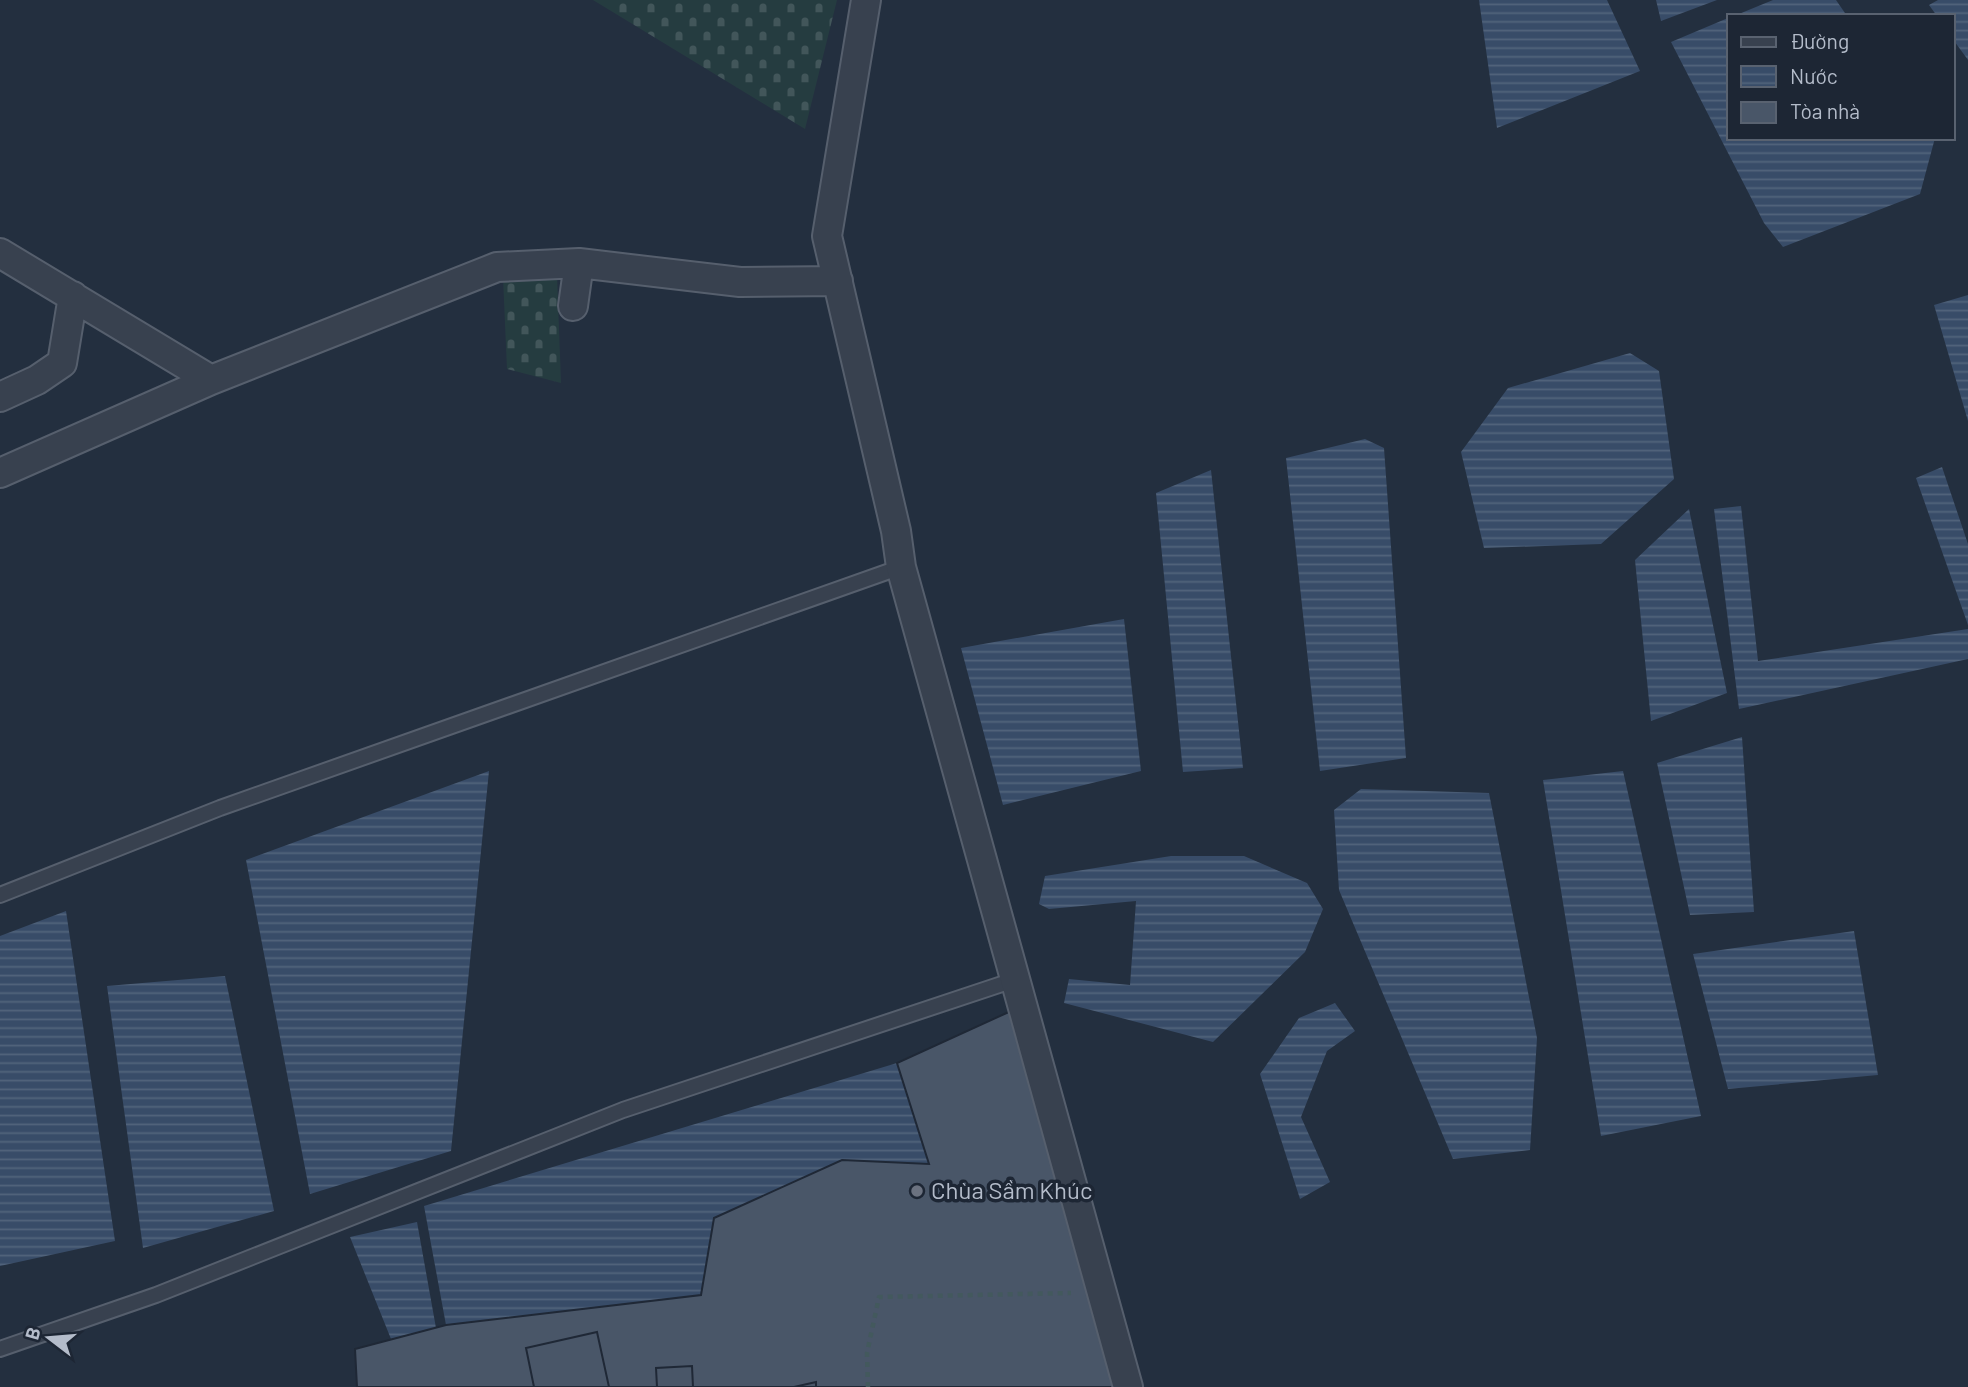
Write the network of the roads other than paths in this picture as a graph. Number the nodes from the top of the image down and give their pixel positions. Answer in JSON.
{"nodes":[{"id":1,"x":866,"y":0,"type":"edge"},
{"id":2,"x":0,"y":253,"type":"edge"},
{"id":3,"x":579,"y":263,"type":"junction"},
{"id":4,"x":838,"y":281,"type":"junction"},
{"id":5,"x":73,"y":296,"type":"junction"},
{"id":6,"x":573,"y":306,"type":"dead end"},
{"id":7,"x":211,"y":380,"type":"junction"},
{"id":8,"x":0,"y":397,"type":"edge"},
{"id":9,"x":0,"y":473,"type":"edge"},
{"id":10,"x":901,"y":567,"type":"junction"},
{"id":11,"x":0,"y":895,"type":"edge"},
{"id":12,"x":1014,"y":980,"type":"junction"},
{"id":13,"x":0,"y":1349,"type":"edge"},
{"id":14,"x":1128,"y":1387,"type":"edge"}],
"edges":[{"from":1,"to":4,"type":"street"},
{"from":2,"to":5,"type":"street"},
{"from":3,"to":4,"type":"street"},
{"from":3,"to":6,"type":"street"},
{"from":3,"to":7,"type":"street"},
{"from":4,"to":10,"type":"street"},
{"from":5,"to":7,"type":"street"},
{"from":5,"to":8,"type":"street"},
{"from":7,"to":9,"type":"street"},
{"from":10,"to":11,"type":"lane"},
{"from":10,"to":12,"type":"street"},
{"from":12,"to":13,"type":"lane"},
{"from":12,"to":14,"type":"street"}]}
